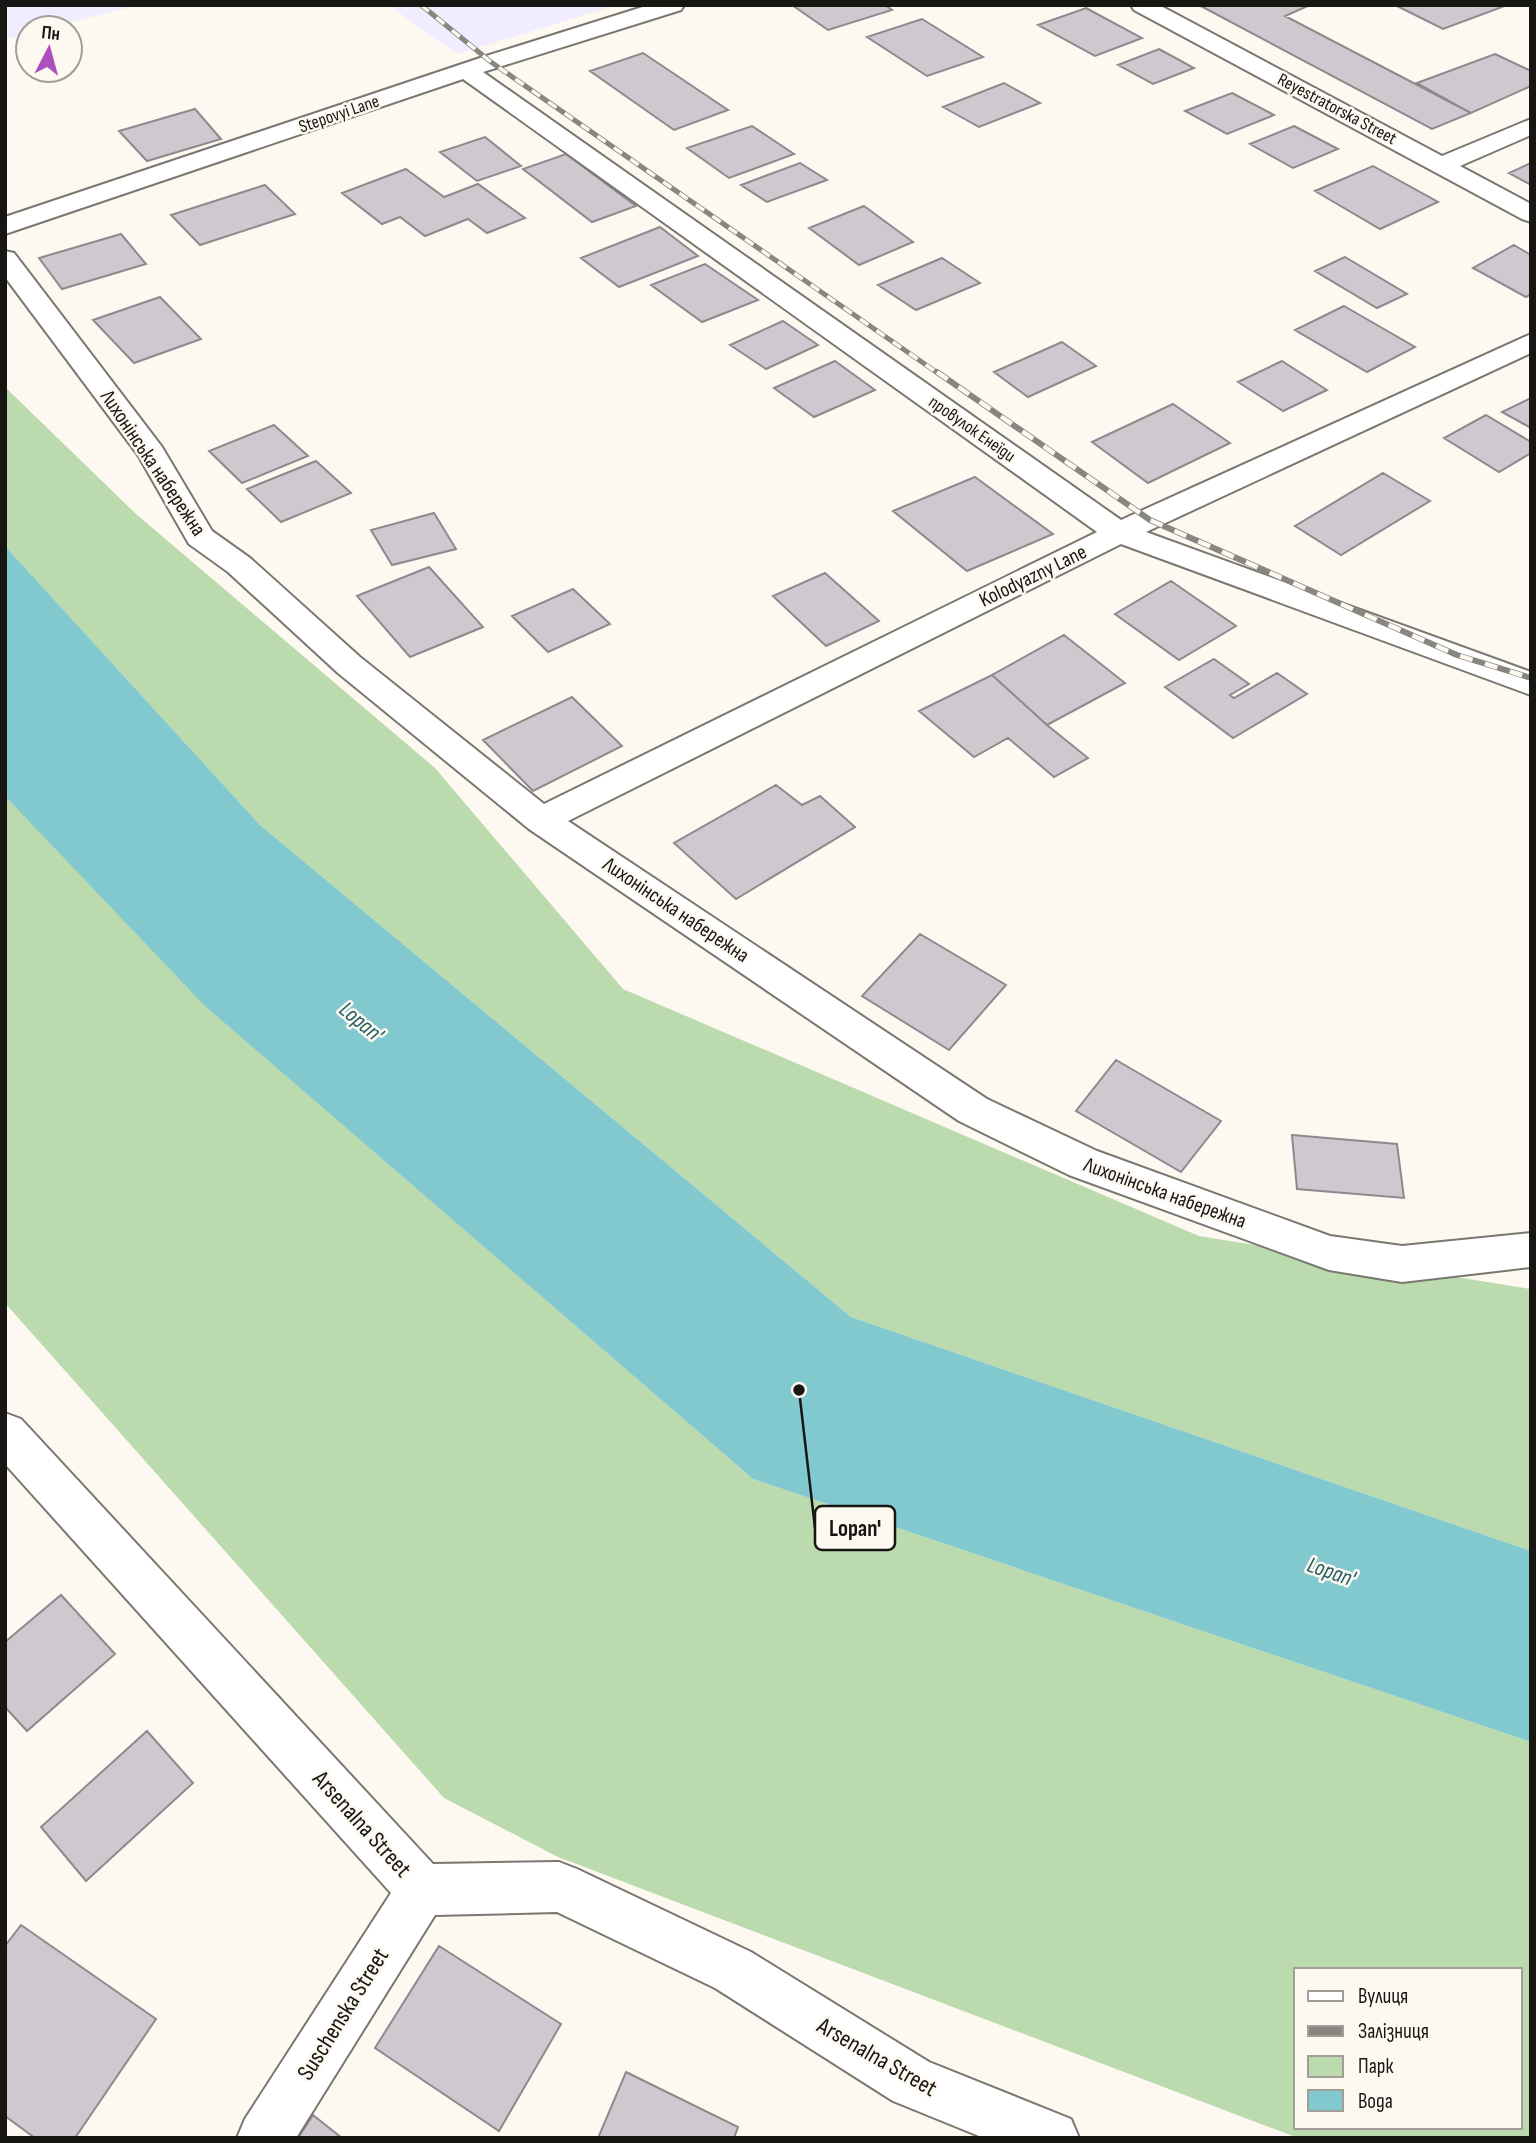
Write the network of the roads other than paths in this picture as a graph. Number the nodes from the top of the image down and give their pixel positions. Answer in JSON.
{"nodes":[{"id":1,"x":673,"y":5,"type":"edge"},
{"id":2,"x":1142,"y":5,"type":"edge"},
{"id":3,"x":466,"y":71,"type":"junction"},
{"id":4,"x":1531,"y":126,"type":"edge"},
{"id":5,"x":1442,"y":165,"type":"junction"},
{"id":6,"x":1531,"y":214,"type":"edge"},
{"id":7,"x":5,"y":226,"type":"edge"},
{"id":8,"x":5,"y":259,"type":"edge"},
{"id":9,"x":1531,"y":342,"type":"edge"},
{"id":10,"x":1119,"y":533,"type":"junction"},
{"id":11,"x":1531,"y":684,"type":"edge"},
{"id":12,"x":541,"y":820,"type":"junction"},
{"id":13,"x":1531,"y":1250,"type":"edge"},
{"id":14,"x":5,"y":1433,"type":"edge"},
{"id":15,"x":422,"y":1890,"type":"junction"},
{"id":16,"x":264,"y":2138,"type":"edge"},
{"id":17,"x":1052,"y":2138,"type":"edge"}],
"edges":[{"from":1,"to":3,"type":"street","name":"Stepovyi Lane"},
{"from":2,"to":5,"type":"street","name":"Reyestratorska Street"},
{"from":3,"to":7,"type":"street","name":"Stepovyi Lane"},
{"from":3,"to":10,"type":"street","name":"провулок Енеїди"},
{"from":4,"to":5,"type":"street"},
{"from":5,"to":6,"type":"street","name":"Reyestratorska Street"},
{"from":8,"to":12,"type":"street","name":"Лихонінська набережна"},
{"from":9,"to":10,"type":"street","name":"Kolodyazny Lane"},
{"from":10,"to":11,"type":"street","name":"провулок Енеїди"},
{"from":10,"to":12,"type":"street","name":"Kolodyazny Lane"},
{"from":12,"to":13,"type":"street","name":"Лихонінська набережна"},
{"from":14,"to":15,"type":"street","name":"Arsenalna Street"},
{"from":15,"to":16,"type":"street","name":"Suschenska Street"},
{"from":15,"to":17,"type":"street","name":"Arsenalna Street"}]}
